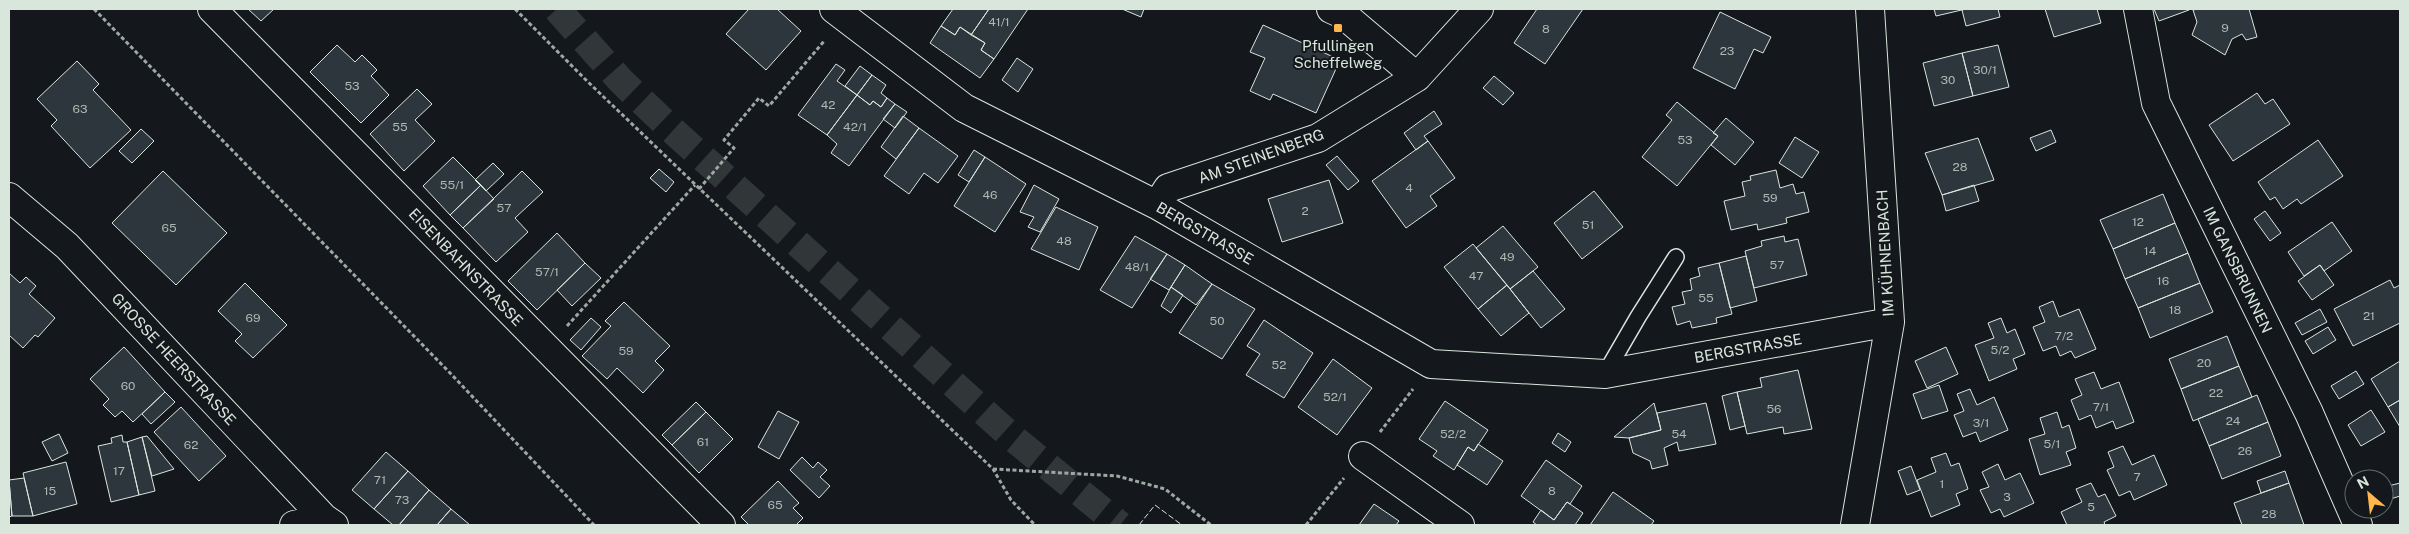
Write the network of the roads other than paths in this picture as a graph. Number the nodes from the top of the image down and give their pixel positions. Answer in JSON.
{"nodes":[{"id":1,"x":212,"y":9,"type":"edge"},
{"id":2,"x":834,"y":9,"type":"edge"},
{"id":3,"x":1331,"y":9,"type":"edge"},
{"id":4,"x":1479,"y":9,"type":"edge"},
{"id":5,"x":1870,"y":9,"type":"edge"},
{"id":6,"x":2138,"y":9,"type":"edge"},
{"id":7,"x":1417,"y":77,"type":"junction"},
{"id":8,"x":9,"y":197,"type":"edge"},
{"id":9,"x":1157,"y":205,"type":"junction"},
{"id":10,"x":1676,"y":257,"type":"dead end"},
{"id":11,"x":1890,"y":322,"type":"junction"},
{"id":12,"x":1605,"y":374,"type":"junction"},
{"id":13,"x":1363,"y":456,"type":"dead end"},
{"id":14,"x":329,"y":522,"type":"edge"},
{"id":15,"x":294,"y":525,"type":"edge"},
{"id":16,"x":721,"y":525,"type":"edge"},
{"id":17,"x":1460,"y":525,"type":"edge"},
{"id":18,"x":1855,"y":525,"type":"edge"},
{"id":19,"x":2358,"y":525,"type":"edge"}],
"edges":[{"from":1,"to":16,"type":"street","name":"EISENBAHNSTRASSE"},
{"from":2,"to":9,"type":"street","name":"BERGSTRASSE"},
{"from":3,"to":7,"type":"street"},
{"from":4,"to":7,"type":"street","name":"AM STEINENBERG"},
{"from":5,"to":11,"type":"street","name":"IM KÜHNENBACH"},
{"from":6,"to":19,"type":"street","name":"IM GANSBRUNNEN"},
{"from":7,"to":9,"type":"street","name":"AM STEINENBERG"},
{"from":8,"to":14,"type":"street","name":"GROSSE HEERSTRASSE"},
{"from":9,"to":12,"type":"street","name":"BERGSTRASSE"},
{"from":10,"to":12,"type":"lane"},
{"from":11,"to":12,"type":"street","name":"BERGSTRASSE"},
{"from":11,"to":18,"type":"street","name":"IM KÜHNENBACH"},
{"from":13,"to":17,"type":"street"},
{"from":14,"to":15,"type":"street"}]}
